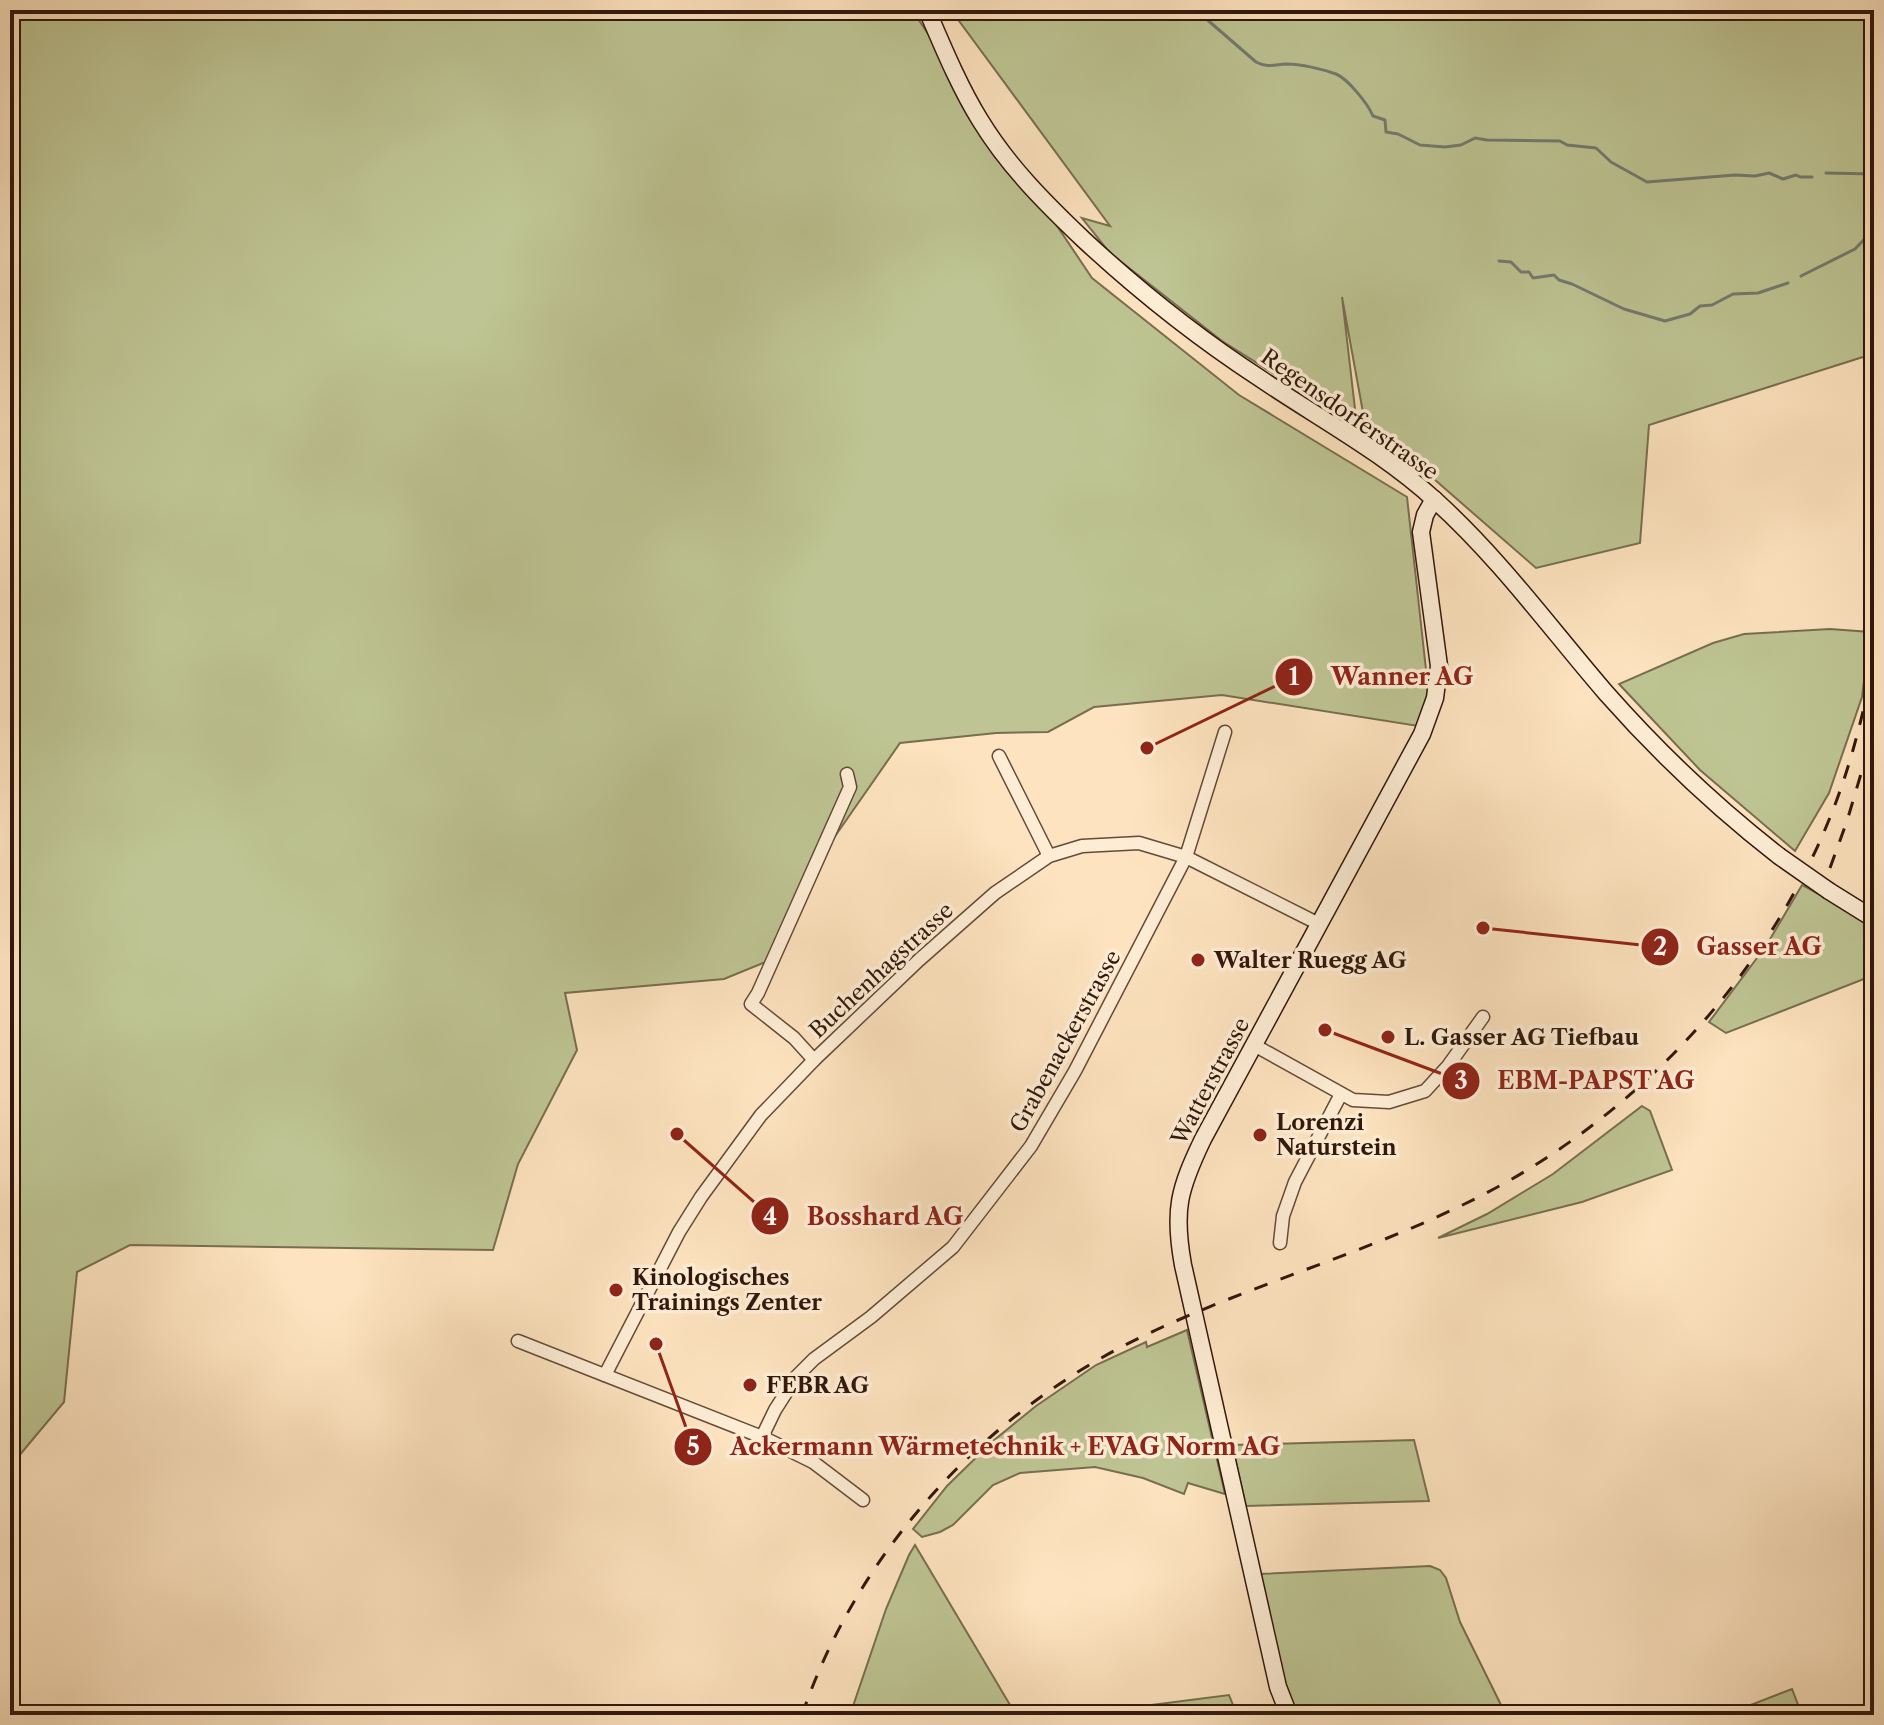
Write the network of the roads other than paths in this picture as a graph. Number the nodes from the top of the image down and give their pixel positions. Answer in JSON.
{"nodes":[{"id":1,"x":930,"y":16,"type":"edge"},
{"id":2,"x":1434,"y":499,"type":"junction"},
{"id":3,"x":1225,"y":732,"type":"dead end"},
{"id":4,"x":999,"y":756,"type":"dead end"},
{"id":5,"x":847,"y":774,"type":"dead end"},
{"id":6,"x":1049,"y":856,"type":"junction"},
{"id":7,"x":1186,"y":857,"type":"junction"},
{"id":8,"x":1874,"y":919,"type":"edge"},
{"id":9,"x":1319,"y":924,"type":"junction"},
{"id":10,"x":1483,"y":1017,"type":"dead end"},
{"id":11,"x":1254,"y":1045,"type":"junction"},
{"id":12,"x":814,"y":1060,"type":"junction"},
{"id":13,"x":1341,"y":1094,"type":"junction"},
{"id":14,"x":1280,"y":1243,"type":"dead end"},
{"id":15,"x":518,"y":1341,"type":"dead end"},
{"id":16,"x":605,"y":1375,"type":"junction"},
{"id":17,"x":762,"y":1437,"type":"junction"},
{"id":18,"x":863,"y":1500,"type":"dead end"},
{"id":19,"x":1289,"y":1715,"type":"edge"}],
"edges":[{"from":1,"to":2,"type":"street","name":"Regensdorferstrasse"},
{"from":2,"to":8,"type":"street","name":"Regensdorferstrasse","bridge":true},
{"from":2,"to":9,"type":"street","name":"Watterstrasse"},
{"from":3,"to":7,"type":"street","name":"Grabenackerstrasse"},
{"from":4,"to":6,"type":"street"},
{"from":5,"to":12,"type":"street"},
{"from":6,"to":7,"type":"street","name":"Buchenhagstrasse"},
{"from":6,"to":12,"type":"street","name":"Buchenhagstrasse"},
{"from":7,"to":9,"type":"street","name":"Buchenhagstrasse"},
{"from":7,"to":17,"type":"street","name":"Grabenackerstrasse"},
{"from":9,"to":11,"type":"street","name":"Watterstrasse"},
{"from":10,"to":13,"type":"street"},
{"from":11,"to":13,"type":"street"},
{"from":11,"to":19,"type":"street","name":"Watterstrasse"},
{"from":12,"to":16,"type":"street","name":"Buchenhagstrasse"},
{"from":13,"to":14,"type":"street"},
{"from":15,"to":16,"type":"street"},
{"from":16,"to":17,"type":"street"},
{"from":17,"to":18,"type":"street"}]}
